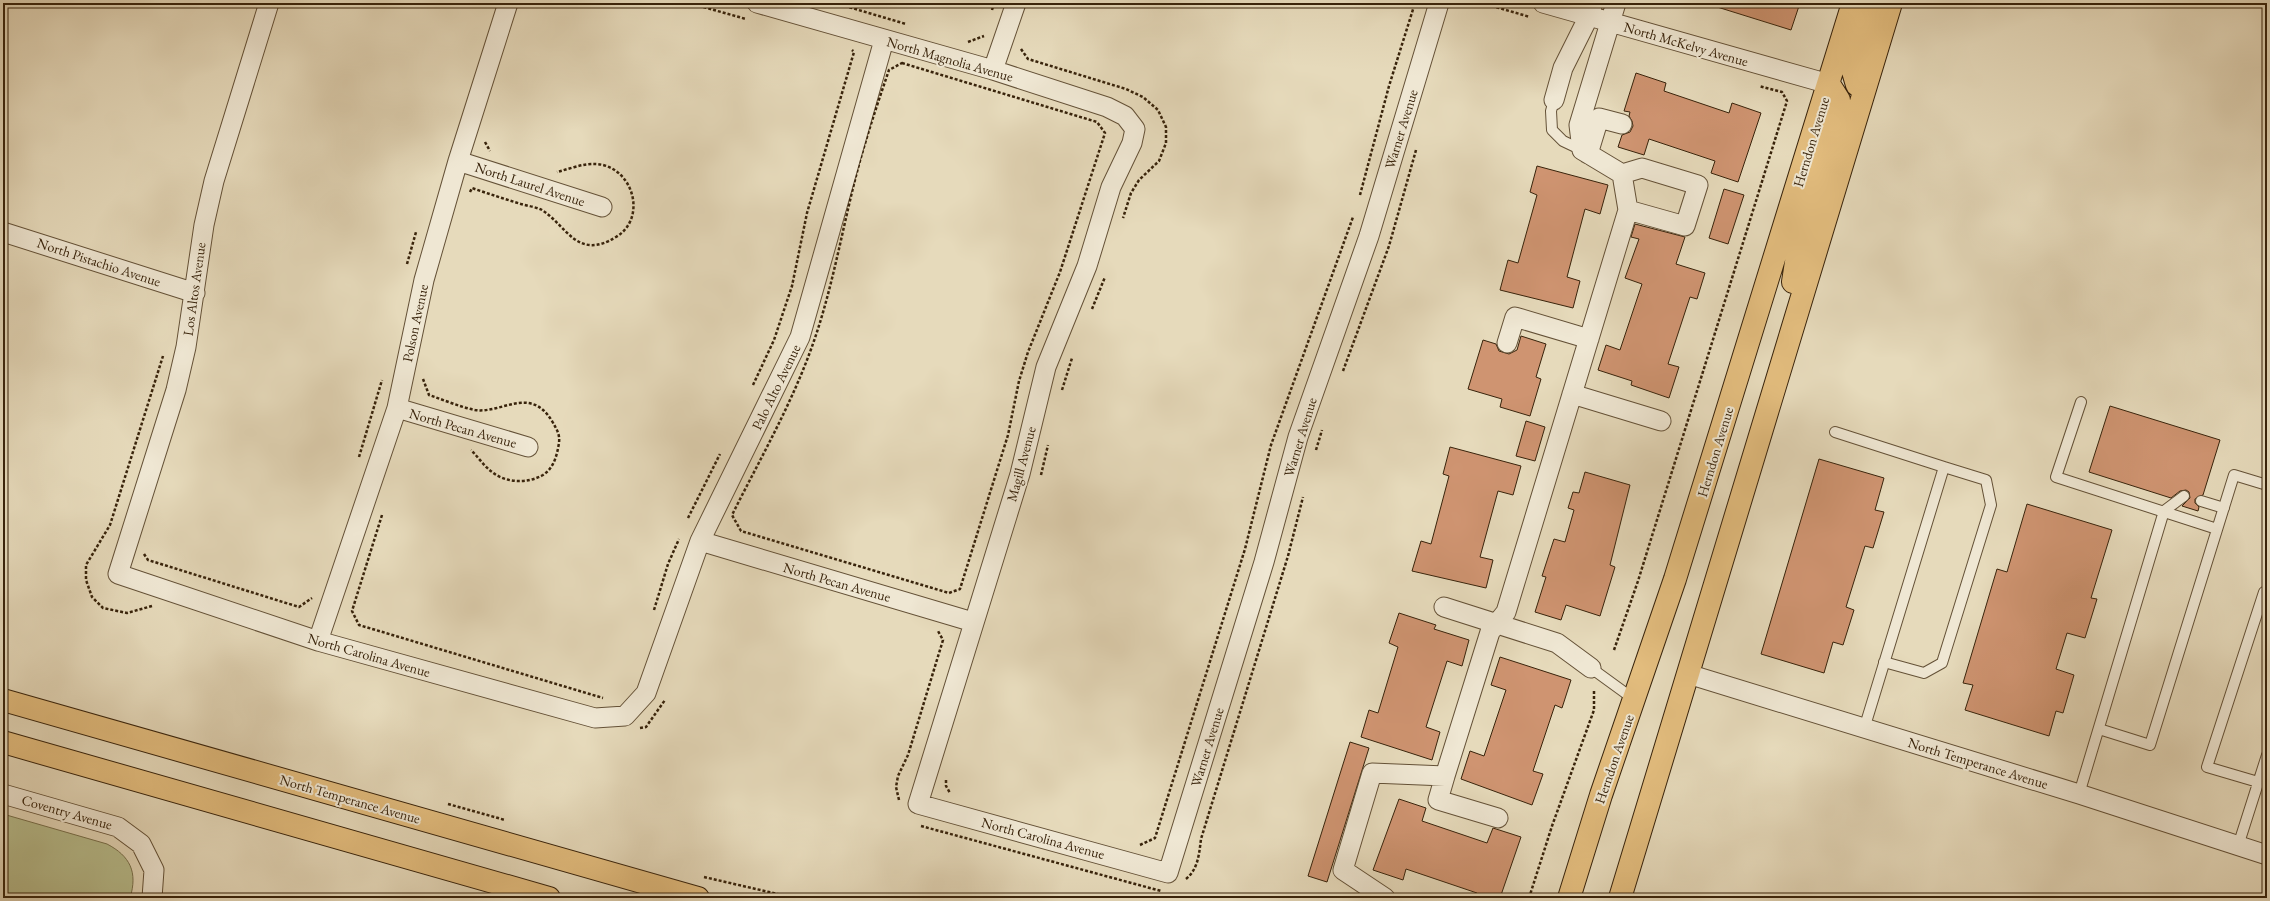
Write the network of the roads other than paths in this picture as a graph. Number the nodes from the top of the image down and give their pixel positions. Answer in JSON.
{"nodes":[{"id":1,"x":270,"y":3,"type":"edge"},
{"id":2,"x":508,"y":3,"type":"edge"},
{"id":3,"x":757,"y":3,"type":"edge"},
{"id":4,"x":1016,"y":3,"type":"edge"},
{"id":5,"x":1439,"y":3,"type":"edge"},
{"id":6,"x":1616,"y":3,"type":"edge"},
{"id":7,"x":1853,"y":3,"type":"edge"},
{"id":8,"x":1872,"y":3,"type":"edge"},
{"id":9,"x":1890,"y":3,"type":"edge"},
{"id":10,"x":1591,"y":10,"type":"edge"},
{"id":11,"x":1539,"y":11,"type":"edge"},
{"id":12,"x":1610,"y":22,"type":"junction"},
{"id":13,"x":884,"y":40,"type":"junction"},
{"id":14,"x":993,"y":70,"type":"junction"},
{"id":15,"x":1829,"y":84,"type":"junction"},
{"id":16,"x":1864,"y":89,"type":"junction"},
{"id":17,"x":1554,"y":100,"type":"joint"},
{"id":18,"x":1622,"y":124,"type":"dead end"},
{"id":19,"x":1135,"y":129,"type":"joint"},
{"id":20,"x":1585,"y":152,"type":"junction"},
{"id":21,"x":458,"y":161,"type":"junction"},
{"id":22,"x":1622,"y":174,"type":"junction"},
{"id":23,"x":602,"y":207,"type":"dead end"},
{"id":24,"x":1628,"y":210,"type":"junction"},
{"id":25,"x":3,"y":232,"type":"edge"},
{"id":26,"x":195,"y":293,"type":"junction"},
{"id":27,"x":1589,"y":339,"type":"junction"},
{"id":28,"x":1507,"y":343,"type":"dead end"},
{"id":29,"x":1782,"y":358,"type":"junction"},
{"id":30,"x":1572,"y":394,"type":"junction"},
{"id":31,"x":2081,"y":402,"type":"dead end"},
{"id":32,"x":398,"y":408,"type":"junction"},
{"id":33,"x":1661,"y":421,"type":"dead end"},
{"id":34,"x":1835,"y":432,"type":"dead end"},
{"id":35,"x":528,"y":447,"type":"dead end"},
{"id":36,"x":1944,"y":467,"type":"junction"},
{"id":37,"x":2267,"y":485,"type":"edge"},
{"id":38,"x":2184,"y":496,"type":"dead end"},
{"id":39,"x":2201,"y":501,"type":"dead end"},
{"id":40,"x":2224,"y":508,"type":"junction"},
{"id":41,"x":2164,"y":511,"type":"junction"},
{"id":42,"x":2217,"y":528,"type":"junction"},
{"id":43,"x":700,"y":541,"type":"junction"},
{"id":44,"x":118,"y":574,"type":"joint"},
{"id":45,"x":2266,"y":589,"type":"edge"},
{"id":46,"x":1444,"y":608,"type":"dead end"},
{"id":47,"x":973,"y":622,"type":"junction"},
{"id":48,"x":1497,"y":623,"type":"junction"},
{"id":49,"x":318,"y":641,"type":"junction"},
{"id":50,"x":1884,"y":662,"type":"junction"},
{"id":51,"x":1591,"y":668,"type":"joint"},
{"id":52,"x":1688,"y":674,"type":"junction"},
{"id":53,"x":3,"y":700,"type":"edge"},
{"id":54,"x":1635,"y":700,"type":"junction"},
{"id":55,"x":625,"y":716,"type":"joint"},
{"id":56,"x":1864,"y":729,"type":"junction"},
{"id":57,"x":2099,"y":729,"type":"junction"},
{"id":58,"x":3,"y":742,"type":"edge"},
{"id":59,"x":2267,"y":755,"type":"edge"},
{"id":60,"x":1445,"y":776,"type":"junction"},
{"id":61,"x":2258,"y":782,"type":"junction"},
{"id":62,"x":3,"y":794,"type":"edge"},
{"id":63,"x":2079,"y":794,"type":"junction"},
{"id":64,"x":918,"y":804,"type":"joint"},
{"id":65,"x":1498,"y":818,"type":"dead end"},
{"id":66,"x":2238,"y":846,"type":"junction"},
{"id":67,"x":2267,"y":855,"type":"edge"},
{"id":68,"x":1168,"y":873,"type":"joint"},
{"id":69,"x":152,"y":898,"type":"edge"},
{"id":70,"x":549,"y":898,"type":"edge"},
{"id":71,"x":698,"y":898,"type":"edge"},
{"id":72,"x":1385,"y":898,"type":"edge"},
{"id":73,"x":1569,"y":898,"type":"edge"},
{"id":74,"x":1620,"y":898,"type":"edge"}],
"edges":[{"from":1,"to":26,"type":"street","name":"Los Altos Avenue"},
{"from":2,"to":21,"type":"street","name":"Polson Avenue"},
{"from":3,"to":13,"type":"street","name":"North Magnolia Avenue"},
{"from":4,"to":14,"type":"street"},
{"from":5,"to":68,"type":"street","name":"Warner Avenue"},
{"from":6,"to":12,"type":"street"},
{"from":7,"to":15,"type":"main road","name":"Herndon Avenue"},
{"from":8,"to":16,"type":"main road"},
{"from":9,"to":16,"type":"main road"},
{"from":10,"to":11,"type":"street","name":"North McKelvy Avenue"},
{"from":10,"to":12,"type":"street","name":"North McKelvy Avenue"},
{"from":10,"to":17,"type":"street"},
{"from":12,"to":15,"type":"street","name":"North McKelvy Avenue"},
{"from":12,"to":20,"type":"street"},
{"from":13,"to":14,"type":"street","name":"North Magnolia Avenue"},
{"from":13,"to":43,"type":"street","name":"Palo Alto Avenue"},
{"from":14,"to":19,"type":"street","name":"North Magnolia Avenue"},
{"from":15,"to":29,"type":"main road"},
{"from":15,"to":54,"type":"main road","name":"Herndon Avenue"},
{"from":16,"to":29,"type":"main road"},
{"from":17,"to":20,"type":"lane"},
{"from":18,"to":20,"type":"street"},
{"from":19,"to":47,"type":"street","name":"Magill Avenue"},
{"from":20,"to":22,"type":"street"},
{"from":21,"to":23,"type":"street","name":"North Laurel Avenue"},
{"from":21,"to":32,"type":"street","name":"Polson Avenue"},
{"from":22,"to":24,"type":"street"},
{"from":22,"to":24,"type":"street"},
{"from":24,"to":27,"type":"street"},
{"from":25,"to":26,"type":"street","name":"North Pistachio Avenue"},
{"from":26,"to":44,"type":"street","name":"Los Altos Avenue"},
{"from":27,"to":28,"type":"street"},
{"from":27,"to":30,"type":"street"},
{"from":29,"to":52,"type":"main road"},
{"from":30,"to":33,"type":"street"},
{"from":30,"to":48,"type":"street"},
{"from":31,"to":41,"type":"lane"},
{"from":32,"to":35,"type":"street","name":"North Pecan Avenue"},
{"from":32,"to":49,"type":"street","name":"Polson Avenue"},
{"from":34,"to":36,"type":"lane"},
{"from":36,"to":50,"type":"lane"},
{"from":36,"to":50,"type":"lane"},
{"from":37,"to":40,"type":"lane"},
{"from":38,"to":41,"type":"lane"},
{"from":39,"to":40,"type":"lane"},
{"from":40,"to":42,"type":"lane"},
{"from":41,"to":42,"type":"lane"},
{"from":41,"to":57,"type":"lane"},
{"from":42,"to":57,"type":"lane"},
{"from":43,"to":47,"type":"street","name":"North Pecan Avenue"},
{"from":43,"to":55,"type":"street","name":"Palo Alto Avenue"},
{"from":44,"to":49,"type":"street","name":"North Carolina Avenue"},
{"from":45,"to":61,"type":"lane"},
{"from":46,"to":48,"type":"street"},
{"from":47,"to":64,"type":"street","name":"Magill Avenue"},
{"from":48,"to":51,"type":"street"},
{"from":48,"to":60,"type":"street"},
{"from":49,"to":55,"type":"street","name":"North Carolina Avenue"},
{"from":50,"to":56,"type":"lane"},
{"from":51,"to":54,"type":"lane"},
{"from":52,"to":56,"type":"street","name":"North Temperance Avenue"},
{"from":52,"to":74,"type":"main road"},
{"from":53,"to":71,"type":"main road","name":"North Temperance Avenue"},
{"from":54,"to":73,"type":"main road","name":"Herndon Avenue"},
{"from":56,"to":63,"type":"street","name":"North Temperance Avenue"},
{"from":57,"to":63,"type":"lane"},
{"from":58,"to":70,"type":"main road"},
{"from":59,"to":61,"type":"lane"},
{"from":60,"to":65,"type":"street"},
{"from":60,"to":72,"type":"street"},
{"from":61,"to":66,"type":"lane"},
{"from":62,"to":69,"type":"street","name":"Coventry Avenue"},
{"from":63,"to":66,"type":"street","name":"North Temperance Avenue"},
{"from":64,"to":68,"type":"street","name":"North Carolina Avenue"},
{"from":66,"to":67,"type":"street","name":"North Temperance Avenue"}]}
